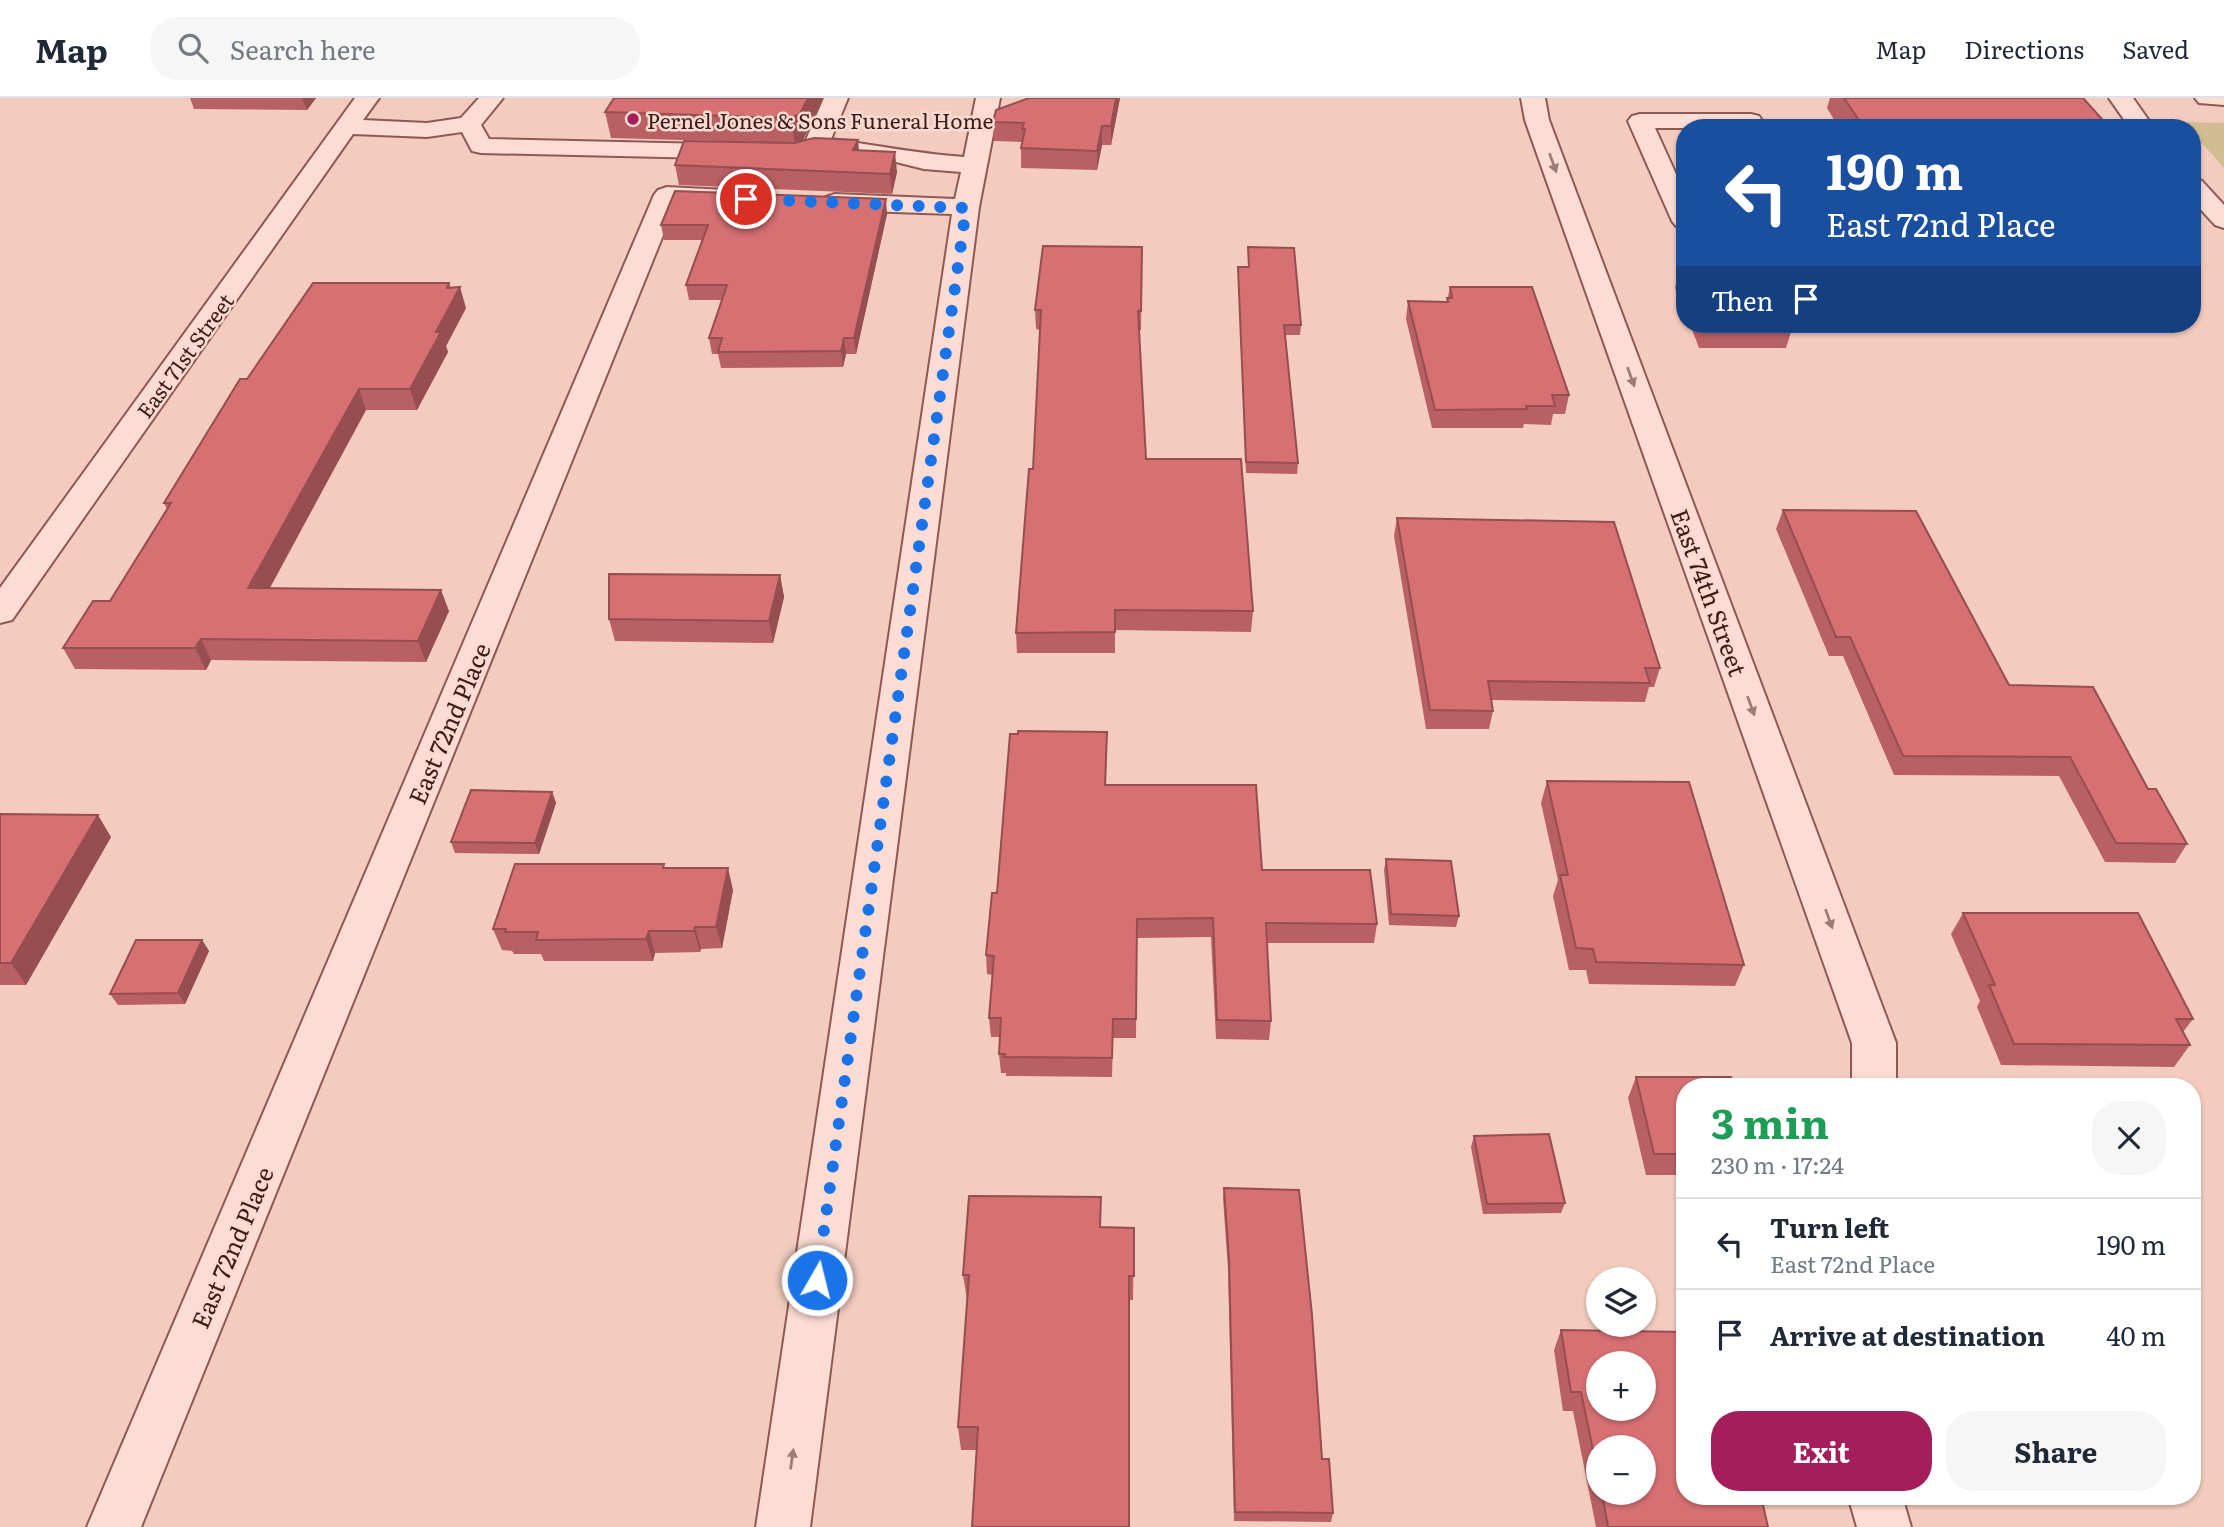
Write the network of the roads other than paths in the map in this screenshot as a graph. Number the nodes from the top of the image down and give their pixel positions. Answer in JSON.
{"nodes":[{"id":1,"x":367,"y":98,"type":"edge"},
{"id":2,"x":491,"y":98,"type":"edge"},
{"id":3,"x":836,"y":98,"type":"edge"},
{"id":4,"x":988,"y":98,"type":"edge"},
{"id":5,"x":1533,"y":98,"type":"edge"},
{"id":6,"x":2121,"y":98,"type":"edge"},
{"id":7,"x":2207,"y":98,"type":"edge"},
{"id":8,"x":2224,"y":99,"type":"edge"},
{"id":9,"x":2135,"y":119,"type":"edge"},
{"id":10,"x":1676,"y":121,"type":"edge"},
{"id":11,"x":469,"y":124,"type":"junction"},
{"id":12,"x":347,"y":127,"type":"junction"},
{"id":13,"x":817,"y":144,"type":"junction"},
{"id":14,"x":975,"y":165,"type":"junction"},
{"id":15,"x":2201,"y":195,"type":"edge"},
{"id":16,"x":750,"y":199,"type":"edge"},
{"id":17,"x":805,"y":201,"type":"edge"},
{"id":18,"x":1676,"y":201,"type":"edge"},
{"id":19,"x":966,"y":208,"type":"junction"},
{"id":20,"x":2224,"y":220,"type":"edge"},
{"id":21,"x":0,"y":612,"type":"edge"},
{"id":22,"x":1874,"y":1078,"type":"edge"},
{"id":23,"x":1878,"y":1505,"type":"edge"},
{"id":24,"x":114,"y":1527,"type":"edge"},
{"id":25,"x":783,"y":1527,"type":"edge"},
{"id":26,"x":1885,"y":1527,"type":"edge"}],
"edges":[{"from":1,"to":12,"type":"street","name":"East 71st Street"},
{"from":2,"to":11,"type":"street"},
{"from":3,"to":13,"type":"street"},
{"from":4,"to":14,"type":"street"},
{"from":5,"to":22,"type":"street","name":"East 74th Street","one_way":true},
{"from":6,"to":9,"type":"street"},
{"from":7,"to":8,"type":"street"},
{"from":10,"to":18,"type":"street"},
{"from":11,"to":12,"type":"street"},
{"from":11,"to":13,"type":"street"},
{"from":12,"to":21,"type":"street","name":"East 71st Street"},
{"from":13,"to":14,"type":"street"},
{"from":14,"to":19,"type":"street"},
{"from":15,"to":20,"type":"street"},
{"from":16,"to":24,"type":"street","name":"East 72nd Place"},
{"from":17,"to":19,"type":"street"},
{"from":25,"to":19,"type":"street","one_way":true},
{"from":23,"to":26,"type":"street"}]}
